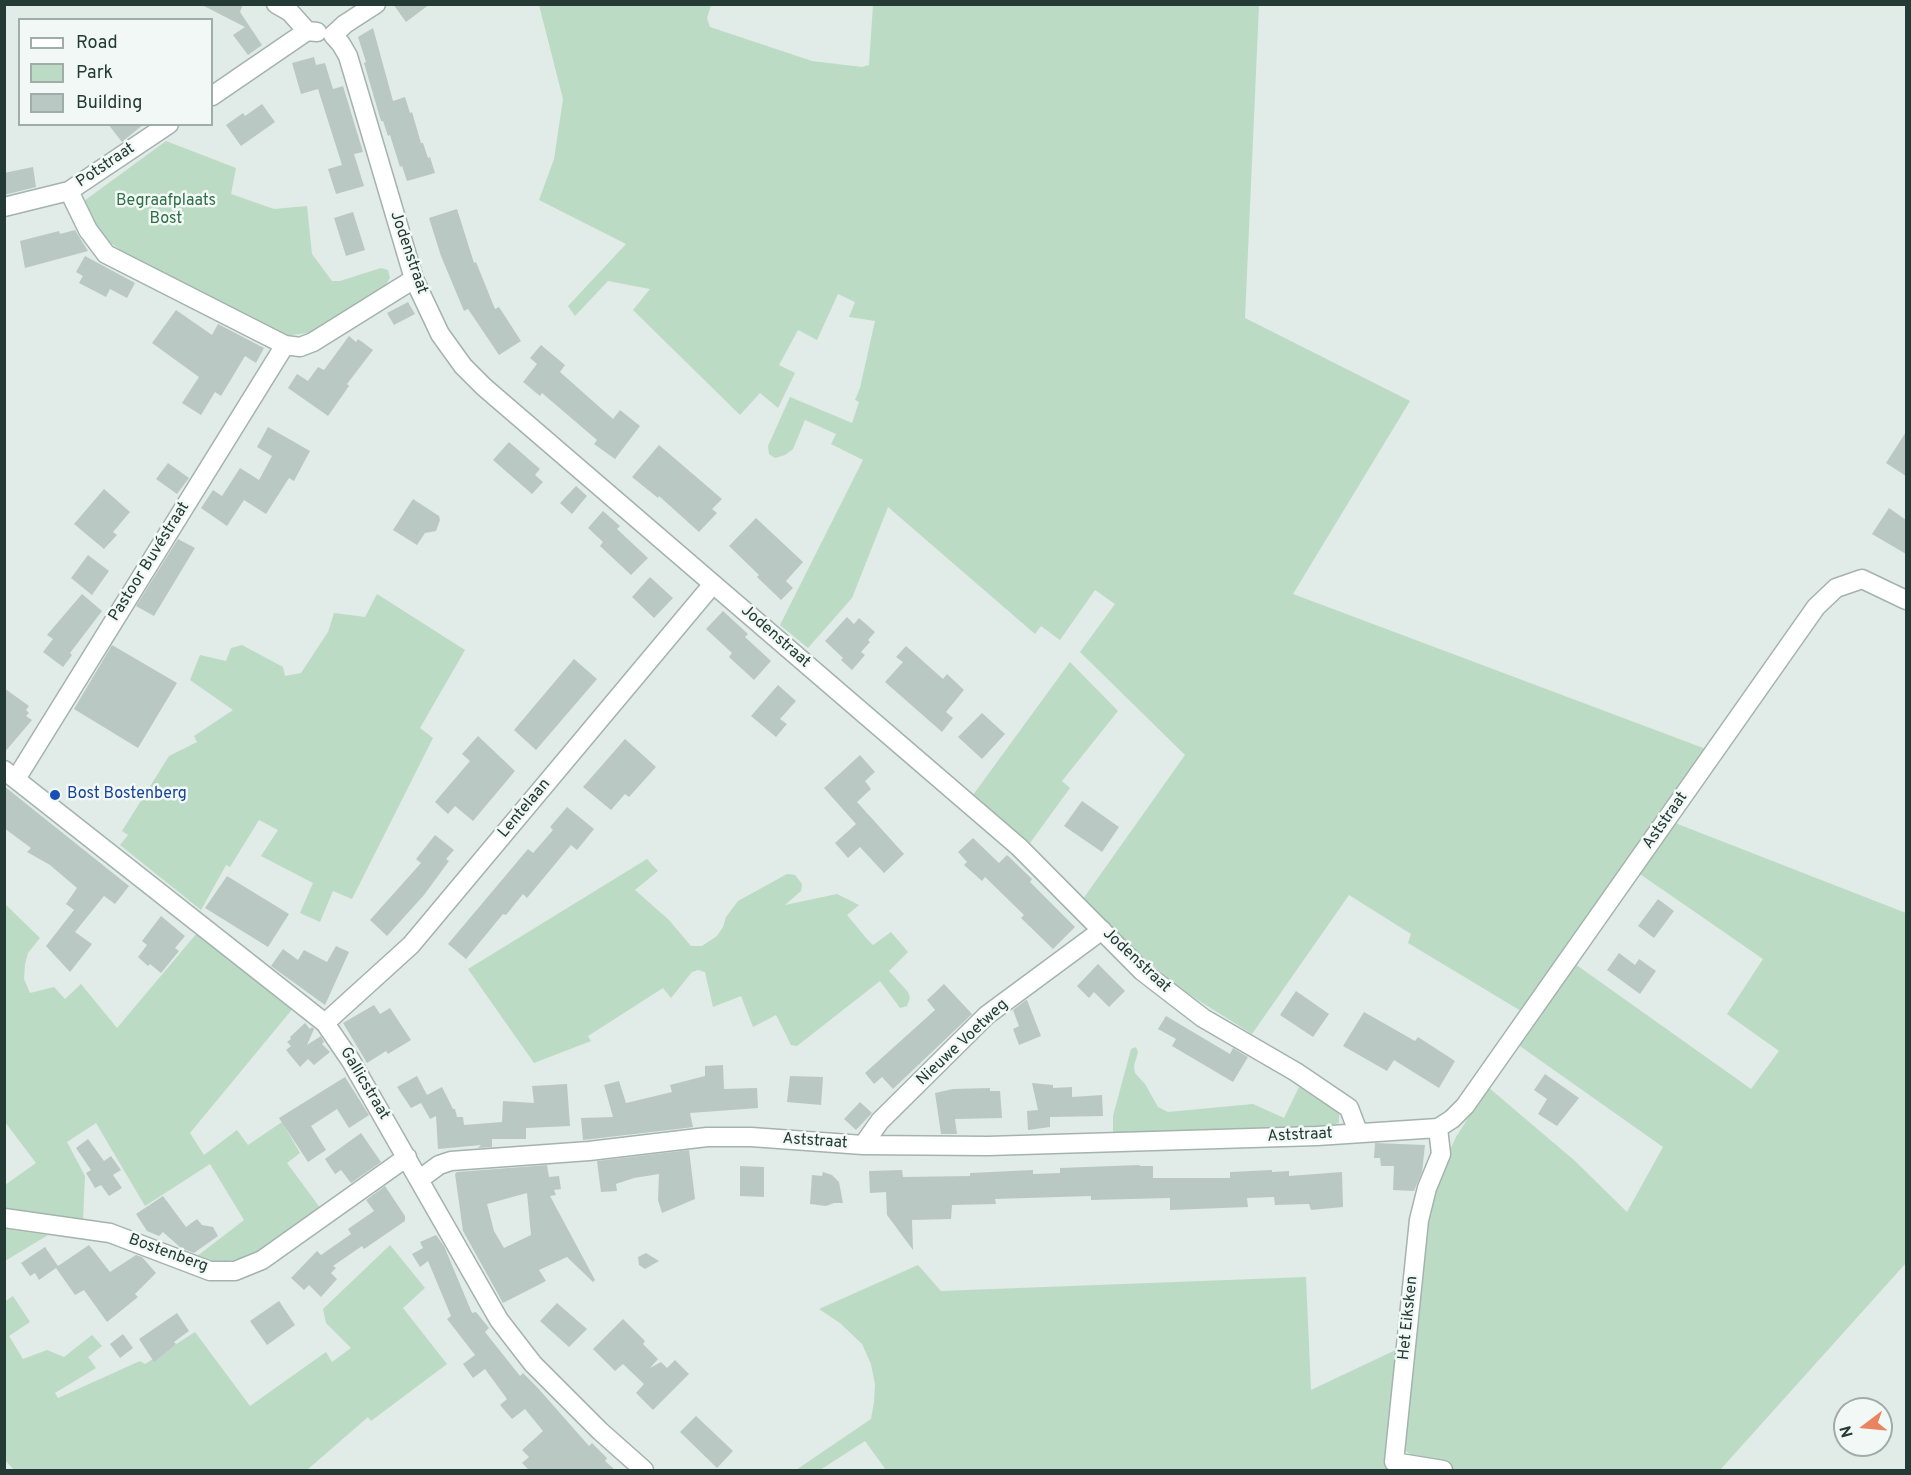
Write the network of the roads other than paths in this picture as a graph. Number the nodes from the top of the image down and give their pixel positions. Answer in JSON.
{"nodes":[{"id":1,"x":276,"y":4,"type":"edge"},
{"id":2,"x":376,"y":4,"type":"edge"},
{"id":3,"x":307,"y":31,"type":"junction"},
{"id":4,"x":333,"y":35,"type":"junction"},
{"id":5,"x":213,"y":95,"type":"edge"},
{"id":6,"x":166,"y":126,"type":"edge"},
{"id":7,"x":69,"y":191,"type":"junction"},
{"id":8,"x":4,"y":207,"type":"edge"},
{"id":9,"x":414,"y":279,"type":"junction"},
{"id":10,"x":285,"y":345,"type":"junction"},
{"id":11,"x":713,"y":584,"type":"junction"},
{"id":12,"x":1906,"y":600,"type":"edge"},
{"id":13,"x":10,"y":775,"type":"edge"},
{"id":14,"x":1102,"y":930,"type":"junction"},
{"id":15,"x":325,"y":1023,"type":"junction"},
{"id":16,"x":1438,"y":1128,"type":"junction"},
{"id":17,"x":1358,"y":1132,"type":"junction"},
{"id":18,"x":863,"y":1145,"type":"junction"},
{"id":19,"x":407,"y":1157,"type":"junction"},
{"id":20,"x":420,"y":1179,"type":"junction"},
{"id":21,"x":4,"y":1218,"type":"edge"},
{"id":22,"x":644,"y":1470,"type":"edge"},
{"id":23,"x":1443,"y":1470,"type":"edge"}],
"edges":[{"from":1,"to":3,"type":"street"},
{"from":2,"to":4,"type":"street"},
{"from":3,"to":4,"type":"street"},
{"from":3,"to":5,"type":"street"},
{"from":4,"to":9,"type":"street","name":"Jodenstraat"},
{"from":6,"to":7,"type":"street","name":"Potstraat"},
{"from":7,"to":8,"type":"street","name":"Potstraat"},
{"from":7,"to":10,"type":"street"},
{"from":9,"to":10,"type":"street"},
{"from":9,"to":11,"type":"street","name":"Jodenstraat"},
{"from":10,"to":13,"type":"street","name":"Pastoor Buvéstraat"},
{"from":11,"to":14,"type":"street","name":"Jodenstraat"},
{"from":11,"to":15,"type":"street","name":"Lentelaan"},
{"from":12,"to":16,"type":"street","name":"Aststraat"},
{"from":13,"to":15,"type":"street","name":"Gallicstraat"},
{"from":14,"to":17,"type":"street","name":"Jodenstraat"},
{"from":14,"to":18,"type":"street","name":"Nieuwe Voetweg"},
{"from":15,"to":19,"type":"street","name":"Gallicstraat"},
{"from":16,"to":17,"type":"street","name":"Aststraat"},
{"from":16,"to":23,"type":"street","name":"Het Eiksken"},
{"from":17,"to":18,"type":"street","name":"Aststraat"},
{"from":18,"to":20,"type":"street","name":"Aststraat"},
{"from":19,"to":20,"type":"street","name":"Gallicstraat"},
{"from":19,"to":21,"type":"street","name":"Bostenberg"},
{"from":20,"to":22,"type":"street","name":"Gallicstraat"}]}
